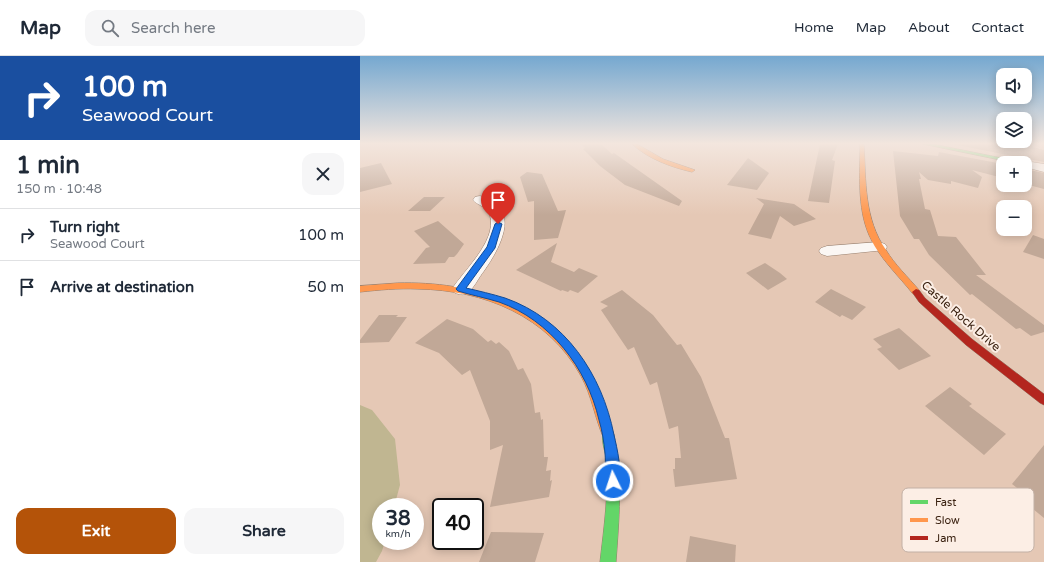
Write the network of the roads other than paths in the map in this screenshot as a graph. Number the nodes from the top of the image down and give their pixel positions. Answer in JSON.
{"nodes":[{"id":1,"x":679,"y":168,"type":"edge"},
{"id":2,"x":863,"y":168,"type":"edge"},
{"id":3,"x":692,"y":170,"type":"dead end"},
{"id":4,"x":480,"y":200,"type":"dead end"},
{"id":5,"x":879,"y":247,"type":"junction"},
{"id":6,"x":826,"y":251,"type":"dead end"},
{"id":7,"x":360,"y":289,"type":"edge"},
{"id":8,"x":461,"y":289,"type":"junction"},
{"id":9,"x":1044,"y":400,"type":"edge"},
{"id":10,"x":608,"y":562,"type":"edge"}],
"edges":[{"from":1,"to":3,"type":"street"},
{"from":2,"to":5,"type":"street","name":"Castle Rock Drive"},
{"from":4,"to":8,"type":"street"},
{"from":5,"to":6,"type":"street"},
{"from":5,"to":9,"type":"street","name":"Castle Rock Drive"},
{"from":7,"to":8,"type":"street"},
{"from":8,"to":10,"type":"street"}]}
